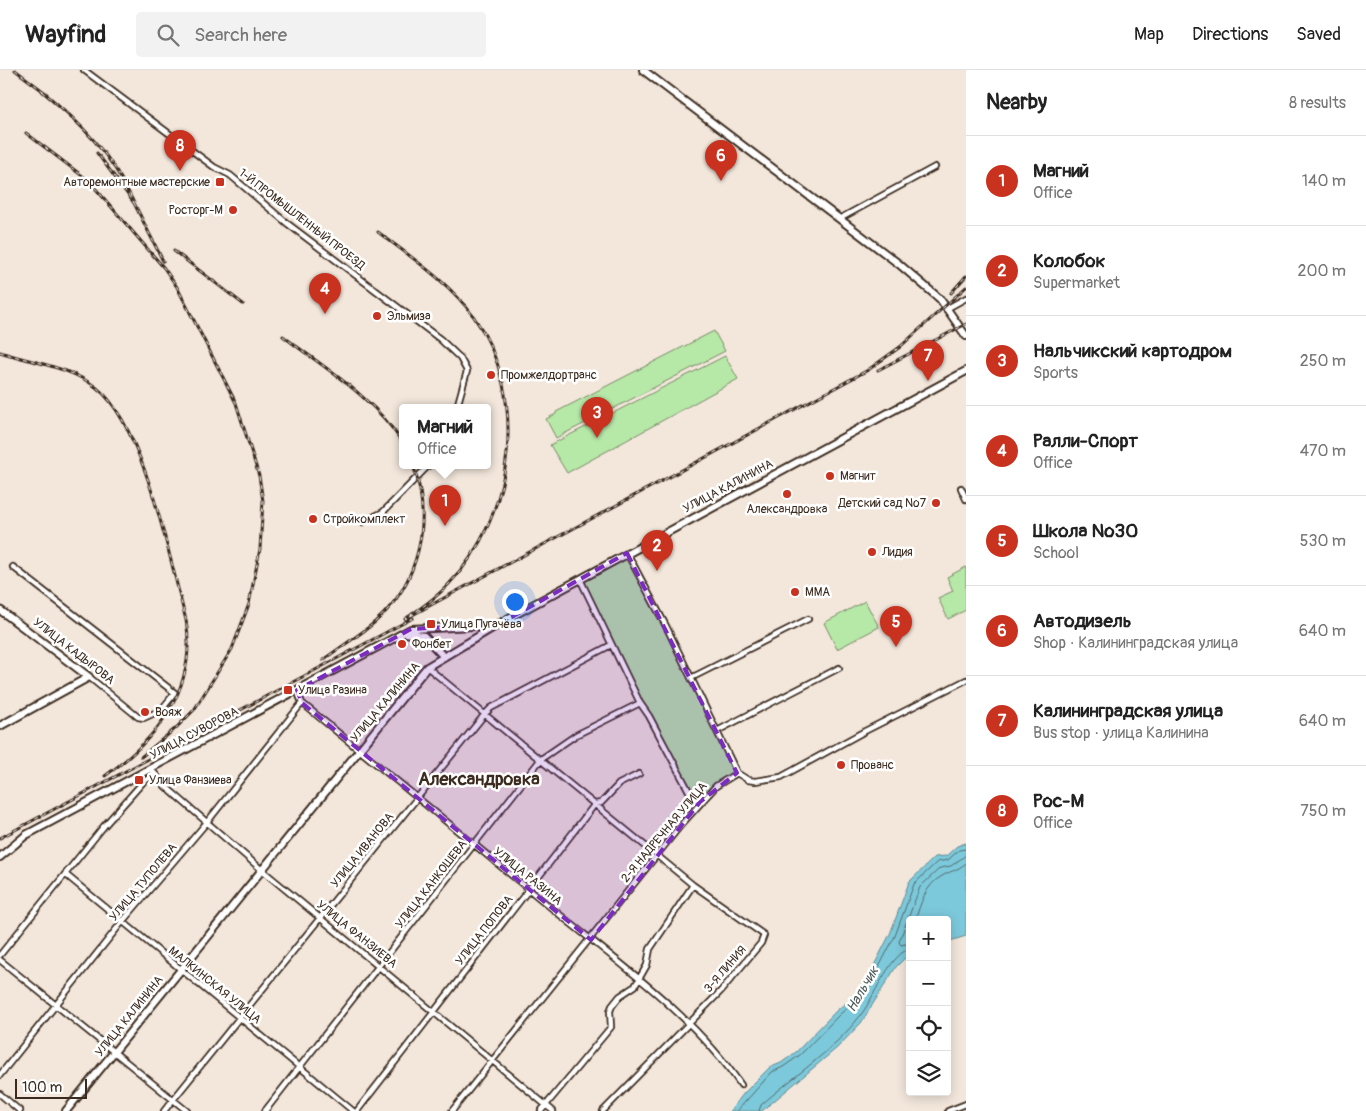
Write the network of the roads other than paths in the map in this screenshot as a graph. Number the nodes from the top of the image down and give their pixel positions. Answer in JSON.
{"nodes":[{"id":1,"x":84,"y":70,"type":"edge"},
{"id":2,"x":642,"y":70,"type":"edge"},
{"id":3,"x":934,"y":167,"type":"dead end"},
{"id":4,"x":841,"y":218,"type":"junction"},
{"id":5,"x":966,"y":298,"type":"edge"},
{"id":6,"x":946,"y":308,"type":"junction"},
{"id":7,"x":966,"y":336,"type":"edge"},
{"id":8,"x":966,"y":371,"type":"edge"},
{"id":9,"x":458,"y":404,"type":"edge"},
{"id":10,"x":425,"y":469,"type":"edge"},
{"id":11,"x":960,"y":488,"type":"dead end"},
{"id":12,"x":966,"y":499,"type":"edge"},
{"id":13,"x":363,"y":522,"type":"dead end"},
{"id":14,"x":627,"y":554,"type":"junction"},
{"id":15,"x":13,"y":567,"type":"dead end"},
{"id":16,"x":580,"y":579,"type":"junction"},
{"id":17,"x":0,"y":610,"type":"edge"},
{"id":18,"x":808,"y":619,"type":"dead end"},
{"id":19,"x":498,"y":624,"type":"junction"},
{"id":20,"x":403,"y":633,"type":"junction"},
{"id":21,"x":611,"y":644,"type":"junction"},
{"id":22,"x":444,"y":657,"type":"junction"},
{"id":23,"x":427,"y":668,"type":"junction"},
{"id":24,"x":839,"y":668,"type":"dead end"},
{"id":25,"x":90,"y":677,"type":"junction"},
{"id":26,"x":691,"y":678,"type":"junction"},
{"id":27,"x":966,"y":680,"type":"edge"},
{"id":28,"x":297,"y":690,"type":"junction"},
{"id":29,"x":302,"y":703,"type":"junction"},
{"id":30,"x":640,"y":703,"type":"junction"},
{"id":31,"x":485,"y":714,"type":"junction"},
{"id":32,"x":0,"y":726,"type":"edge"},
{"id":33,"x":717,"y":731,"type":"junction"},
{"id":34,"x":359,"y":750,"type":"junction"},
{"id":35,"x":541,"y":759,"type":"junction"},
{"id":36,"x":153,"y":772,"type":"junction"},
{"id":37,"x":737,"y":773,"type":"junction"},
{"id":38,"x":639,"y":774,"type":"dead end"},
{"id":39,"x":416,"y":798,"type":"junction"},
{"id":40,"x":700,"y":802,"type":"junction"},
{"id":41,"x":595,"y":804,"type":"junction"},
{"id":42,"x":208,"y":821,"type":"junction"},
{"id":43,"x":474,"y":845,"type":"junction"},
{"id":44,"x":657,"y":854,"type":"junction"},
{"id":45,"x":0,"y":857,"type":"edge"},
{"id":46,"x":262,"y":870,"type":"junction"},
{"id":47,"x":65,"y":874,"type":"junction"},
{"id":48,"x":692,"y":884,"type":"junction"},
{"id":49,"x":528,"y":889,"type":"junction"},
{"id":50,"x":321,"y":917,"type":"junction"},
{"id":51,"x":122,"y":922,"type":"junction"},
{"id":52,"x":591,"y":940,"type":"junction"},
{"id":53,"x":0,"y":955,"type":"edge"},
{"id":54,"x":0,"y":960,"type":"edge"},
{"id":55,"x":380,"y":965,"type":"junction"},
{"id":56,"x":181,"y":970,"type":"junction"},
{"id":57,"x":639,"y":979,"type":"junction"},
{"id":58,"x":56,"y":1005,"type":"junction"},
{"id":59,"x":434,"y":1011,"type":"junction"},
{"id":60,"x":239,"y":1018,"type":"junction"},
{"id":61,"x":688,"y":1024,"type":"junction"},
{"id":62,"x":113,"y":1053,"type":"junction"},
{"id":63,"x":494,"y":1060,"type":"junction"},
{"id":64,"x":300,"y":1067,"type":"junction"},
{"id":65,"x":0,"y":1076,"type":"edge"},
{"id":66,"x":741,"y":1085,"type":"dead end"},
{"id":67,"x":0,"y":1094,"type":"edge"},
{"id":68,"x":173,"y":1100,"type":"junction"},
{"id":69,"x":966,"y":1104,"type":"edge"},
{"id":70,"x":546,"y":1105,"type":"junction"},
{"id":71,"x":20,"y":1111,"type":"edge"},
{"id":72,"x":66,"y":1111,"type":"edge"},
{"id":73,"x":164,"y":1111,"type":"edge"},
{"id":74,"x":187,"y":1111,"type":"edge"},
{"id":75,"x":264,"y":1111,"type":"edge"},
{"id":76,"x":355,"y":1111,"type":"edge"},
{"id":77,"x":452,"y":1111,"type":"edge"},
{"id":78,"x":541,"y":1111,"type":"edge"},
{"id":79,"x":553,"y":1111,"type":"edge"},
{"id":80,"x":603,"y":1111,"type":"edge"},
{"id":81,"x":948,"y":1111,"type":"edge"}],
"edges":[{"from":1,"to":9,"type":"street","name":"1-Й ПРОМЫШЛЕННЫЙ ПРОЕЗД"},
{"from":2,"to":4,"type":"street"},
{"from":3,"to":4,"type":"street"},
{"from":4,"to":6,"type":"street"},
{"from":5,"to":6,"type":"street"},
{"from":6,"to":7,"type":"street"},
{"from":8,"to":14,"type":"street","name":"УЛИЦА КАЛИНИНА"},
{"from":10,"to":13,"type":"street"},
{"from":11,"to":12,"type":"street"},
{"from":14,"to":16,"type":"street","name":"УЛИЦА КАЛИНИНА"},
{"from":14,"to":26,"type":"street"},
{"from":15,"to":25,"type":"street","name":"УЛИЦА КАДЫРОВА"},
{"from":16,"to":19,"type":"street","name":"УЛИЦА КАЛИНИНА"},
{"from":16,"to":21,"type":"street"},
{"from":17,"to":25,"type":"street","name":"УЛИЦА КАДЫРОВА"},
{"from":18,"to":26,"type":"street"},
{"from":19,"to":20,"type":"street","name":"УЛИЦА СУВОРОВА"},
{"from":19,"to":22,"type":"street","name":"УЛИЦА КАЛИНИНА"},
{"from":20,"to":22,"type":"street"},
{"from":20,"to":28,"type":"street","name":"УЛИЦА СУВОРОВА"},
{"from":21,"to":30,"type":"street"},
{"from":21,"to":31,"type":"street","name":"УЛИЦА ИВАНОВА"},
{"from":22,"to":23,"type":"street","name":"УЛИЦА КАЛИНИНА"},
{"from":23,"to":31,"type":"street"},
{"from":23,"to":34,"type":"street","name":"УЛИЦА КАЛИНИНА"},
{"from":24,"to":33,"type":"street"},
{"from":25,"to":32,"type":"street"},
{"from":26,"to":33,"type":"street"},
{"from":27,"to":37,"type":"street"},
{"from":28,"to":29,"type":"street","name":"УЛИЦА РАЗИНА"},
{"from":28,"to":36,"type":"street","name":"УЛИЦА СУВОРОВА"},
{"from":29,"to":34,"type":"street","name":"УЛИЦА РАЗИНА"},
{"from":29,"to":42,"type":"street","name":"УЛИЦА ТУПОЛЕВА"},
{"from":30,"to":35,"type":"street","name":"УЛИЦА КАНКОШЕВА"},
{"from":30,"to":40,"type":"street"},
{"from":31,"to":35,"type":"street"},
{"from":31,"to":39,"type":"street","name":"УЛИЦА ИВАНОВА"},
{"from":33,"to":37,"type":"street"},
{"from":34,"to":39,"type":"street","name":"УЛИЦА РАЗИНА"},
{"from":34,"to":46,"type":"street","name":"УЛИЦА КАЛИНИНА"},
{"from":35,"to":41,"type":"street"},
{"from":35,"to":43,"type":"street","name":"УЛИЦА КАНКОШЕВА"},
{"from":36,"to":42,"type":"street","name":"УЛИЦА ФАНЗИЕВА"},
{"from":36,"to":45,"type":"street","name":"УЛИЦА СУВОРОВА"},
{"from":36,"to":47,"type":"street"},
{"from":37,"to":40,"type":"street","name":"2-Я НАДРЕЧНАЯ УЛИЦА"},
{"from":38,"to":41,"type":"street","name":"УЛИЦА ПОПОВА"},
{"from":39,"to":43,"type":"street","name":"УЛИЦА РАЗИНА"},
{"from":39,"to":50,"type":"street","name":"УЛИЦА ИВАНОВА"},
{"from":40,"to":44,"type":"street","name":"2-Я НАДРЕЧНАЯ УЛИЦА"},
{"from":41,"to":44,"type":"street"},
{"from":41,"to":49,"type":"street","name":"УЛИЦА ПОПОВА"},
{"from":42,"to":46,"type":"street","name":"УЛИЦА ФАНЗИЕВА"},
{"from":42,"to":51,"type":"street","name":"УЛИЦА ТУПОЛЕВА"},
{"from":43,"to":49,"type":"street","name":"УЛИЦА РАЗИНА"},
{"from":43,"to":55,"type":"street","name":"УЛИЦА КАНКОШЕВА"},
{"from":44,"to":48,"type":"street","name":"3-Я ЛИНИЯ"},
{"from":44,"to":52,"type":"street","name":"2-Я НАДРЕЧНАЯ УЛИЦА"},
{"from":46,"to":50,"type":"street","name":"УЛИЦА ФАНЗИЕВА"},
{"from":46,"to":56,"type":"street","name":"УЛИЦА КАЛИНИНА"},
{"from":47,"to":51,"type":"street","name":"МАЛКИНСКАЯ УЛИЦА"},
{"from":47,"to":53,"type":"street"},
{"from":48,"to":57,"type":"street"},
{"from":48,"to":61,"type":"street","name":"3-Я ЛИНИЯ"},
{"from":49,"to":52,"type":"street","name":"УЛИЦА РАЗИНА"},
{"from":49,"to":59,"type":"street","name":"УЛИЦА ПОПОВА"},
{"from":50,"to":55,"type":"street","name":"УЛИЦА ФАНЗИЕВА"},
{"from":50,"to":60,"type":"street","name":"УЛИЦА ИВАНОВА"},
{"from":51,"to":56,"type":"street","name":"МАЛКИНСКАЯ УЛИЦА"},
{"from":51,"to":58,"type":"street","name":"УЛИЦА ТУПОЛЕВА"},
{"from":52,"to":57,"type":"street","name":"УЛИЦА РАЗИНА"},
{"from":52,"to":63,"type":"street","name":"2-Я НАДРЕЧНАЯ УЛИЦА"},
{"from":54,"to":58,"type":"street"},
{"from":55,"to":59,"type":"street","name":"УЛИЦА ФАНЗИЕВА"},
{"from":55,"to":64,"type":"street","name":"УЛИЦА КАНКОШЕВА"},
{"from":56,"to":60,"type":"street","name":"МАЛКИНСКАЯ УЛИЦА"},
{"from":56,"to":62,"type":"street","name":"УЛИЦА КАЛИНИНА"},
{"from":57,"to":61,"type":"street","name":"УЛИЦА РАЗИНА"},
{"from":57,"to":70,"type":"street"},
{"from":58,"to":62,"type":"street"},
{"from":58,"to":65,"type":"street","name":"УЛИЦА ТУПОЛЕВА"},
{"from":59,"to":63,"type":"street","name":"УЛИЦА ФАНЗИЕВА"},
{"from":59,"to":76,"type":"street","name":"УЛИЦА ПОПОВА"},
{"from":60,"to":64,"type":"street","name":"МАЛКИНСКАЯ УЛИЦА"},
{"from":60,"to":68,"type":"street","name":"УЛИЦА ИВАНОВА"},
{"from":61,"to":66,"type":"street","name":"УЛИЦА РАЗИНА"},
{"from":61,"to":80,"type":"street","name":"3-Я ЛИНИЯ"},
{"from":62,"to":68,"type":"street"},
{"from":62,"to":72,"type":"street","name":"УЛИЦА КАЛИНИНА"},
{"from":63,"to":70,"type":"street","name":"УЛИЦА ФАНЗИЕВА"},
{"from":63,"to":77,"type":"street","name":"2-Я НАДРЕЧНАЯ УЛИЦА"},
{"from":64,"to":75,"type":"street","name":"УЛИЦА КАНКОШЕВА"},
{"from":64,"to":76,"type":"street","name":"МАЛКИНСКАЯ УЛИЦА"},
{"from":67,"to":71,"type":"street"},
{"from":68,"to":73,"type":"street","name":"УЛИЦА ИВАНОВА"},
{"from":68,"to":74,"type":"street"},
{"from":69,"to":81,"type":"street"},
{"from":70,"to":78,"type":"street"},
{"from":70,"to":79,"type":"street","name":"УЛИЦА ФАНЗИЕВА"}]}
